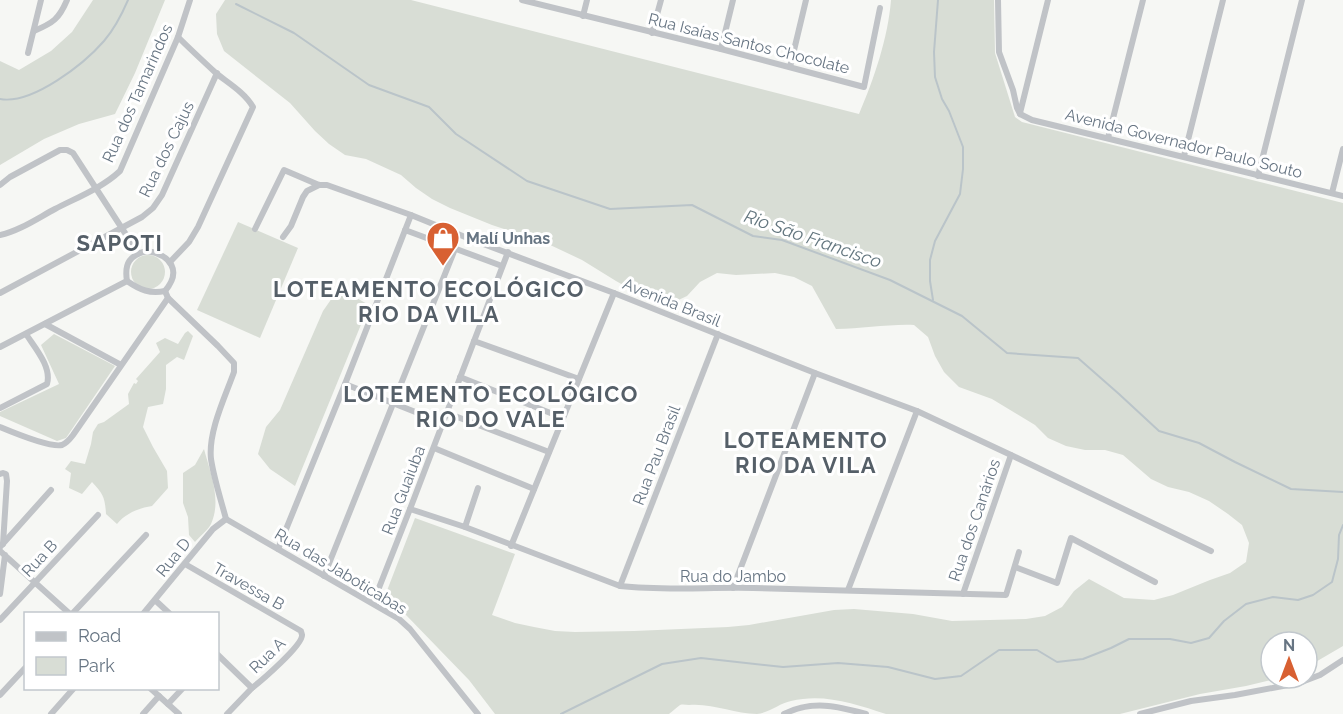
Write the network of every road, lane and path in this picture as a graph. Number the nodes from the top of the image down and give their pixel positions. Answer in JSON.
{"nodes":[{"id":1,"x":41,"y":0,"type":"edge"},
{"id":2,"x":67,"y":0,"type":"edge"},
{"id":3,"x":190,"y":0,"type":"edge"},
{"id":4,"x":522,"y":0,"type":"edge"},
{"id":5,"x":587,"y":0,"type":"edge"},
{"id":6,"x":661,"y":0,"type":"edge"},
{"id":7,"x":733,"y":0,"type":"edge"},
{"id":8,"x":806,"y":0,"type":"edge"},
{"id":9,"x":998,"y":0,"type":"edge"},
{"id":10,"x":1048,"y":0,"type":"edge"},
{"id":11,"x":1143,"y":0,"type":"edge"},
{"id":12,"x":1223,"y":0,"type":"edge"},
{"id":13,"x":1302,"y":0,"type":"edge"},
{"id":14,"x":880,"y":8,"type":"dead end"},
{"id":15,"x":583,"y":16,"type":"junction"},
{"id":16,"x":34,"y":31,"type":"junction"},
{"id":17,"x":652,"y":33,"type":"junction"},
{"id":18,"x":178,"y":38,"type":"junction"},
{"id":19,"x":721,"y":49,"type":"junction"},
{"id":20,"x":28,"y":53,"type":"dead end"},
{"id":21,"x":790,"y":67,"type":"junction"},
{"id":22,"x":217,"y":73,"type":"junction"},
{"id":23,"x":1020,"y":114,"type":"junction"},
{"id":24,"x":1108,"y":138,"type":"junction"},
{"id":25,"x":1343,"y":149,"type":"edge"},
{"id":26,"x":1184,"y":156,"type":"junction"},
{"id":27,"x":1258,"y":176,"type":"junction"},
{"id":28,"x":0,"y":185,"type":"edge"},
{"id":29,"x":319,"y":185,"type":"junction"},
{"id":30,"x":95,"y":188,"type":"junction"},
{"id":31,"x":1332,"y":193,"type":"junction"},
{"id":32,"x":1343,"y":196,"type":"edge"},
{"id":33,"x":411,"y":215,"type":"junction"},
{"id":34,"x":122,"y":228,"type":"junction"},
{"id":35,"x":255,"y":229,"type":"dead end"},
{"id":36,"x":405,"y":230,"type":"junction"},
{"id":37,"x":0,"y":235,"type":"edge"},
{"id":38,"x":283,"y":237,"type":"dead end"},
{"id":39,"x":455,"y":249,"type":"junction"},
{"id":40,"x":508,"y":252,"type":"junction"},
{"id":41,"x":138,"y":253,"type":"junction"},
{"id":42,"x":170,"y":262,"type":"junction"},
{"id":43,"x":502,"y":266,"type":"junction"},
{"id":44,"x":127,"y":281,"type":"junction"},
{"id":45,"x":0,"y":293,"type":"edge"},
{"id":46,"x":614,"y":293,"type":"junction"},
{"id":47,"x":167,"y":295,"type":"junction"},
{"id":48,"x":45,"y":324,"type":"junction"},
{"id":49,"x":26,"y":334,"type":"junction"},
{"id":50,"x":718,"y":334,"type":"junction"},
{"id":51,"x":474,"y":341,"type":"junction"},
{"id":52,"x":0,"y":347,"type":"edge"},
{"id":53,"x":121,"y":365,"type":"junction"},
{"id":54,"x":815,"y":373,"type":"junction"},
{"id":55,"x":460,"y":377,"type":"junction"},
{"id":56,"x":579,"y":379,"type":"junction"},
{"id":57,"x":345,"y":384,"type":"junction"},
{"id":58,"x":394,"y":404,"type":"junction"},
{"id":59,"x":0,"y":408,"type":"edge"},
{"id":60,"x":917,"y":411,"type":"junction"},
{"id":61,"x":447,"y":413,"type":"junction"},
{"id":62,"x":563,"y":418,"type":"junction"},
{"id":63,"x":443,"y":423,"type":"junction"},
{"id":64,"x":0,"y":427,"type":"edge"},
{"id":65,"x":434,"y":448,"type":"junction"},
{"id":66,"x":549,"y":452,"type":"junction"},
{"id":67,"x":1011,"y":455,"type":"junction"},
{"id":68,"x":0,"y":474,"type":"edge"},
{"id":69,"x":478,"y":488,"type":"dead end"},
{"id":70,"x":534,"y":489,"type":"junction"},
{"id":71,"x":51,"y":490,"type":"dead end"},
{"id":72,"x":410,"y":509,"type":"junction"},
{"id":73,"x":98,"y":515,"type":"dead end"},
{"id":74,"x":226,"y":519,"type":"junction"},
{"id":75,"x":465,"y":527,"type":"junction"},
{"id":76,"x":146,"y":535,"type":"dead end"},
{"id":77,"x":511,"y":546,"type":"junction"},
{"id":78,"x":2,"y":549,"type":"edge"},
{"id":79,"x":278,"y":549,"type":"junction"},
{"id":80,"x":1211,"y":551,"type":"dead end"},
{"id":81,"x":1019,"y":552,"type":"dead end"},
{"id":82,"x":185,"y":564,"type":"junction"},
{"id":83,"x":1015,"y":567,"type":"junction"},
{"id":84,"x":324,"y":576,"type":"junction"},
{"id":85,"x":36,"y":582,"type":"junction"},
{"id":86,"x":1155,"y":582,"type":"dead end"},
{"id":87,"x":620,"y":586,"type":"junction"},
{"id":88,"x":733,"y":588,"type":"junction"},
{"id":89,"x":848,"y":590,"type":"junction"},
{"id":90,"x":0,"y":594,"type":"edge"},
{"id":91,"x":963,"y":594,"type":"junction"},
{"id":92,"x":155,"y":600,"type":"junction"},
{"id":93,"x":373,"y":603,"type":"junction"},
{"id":94,"x":69,"y":612,"type":"edge"},
{"id":95,"x":73,"y":612,"type":"edge"},
{"id":96,"x":145,"y":612,"type":"edge"},
{"id":97,"x":169,"y":612,"type":"edge"},
{"id":98,"x":0,"y":620,"type":"edge"},
{"id":99,"x":301,"y":631,"type":"joint"},
{"id":100,"x":219,"y":656,"type":"edge"},
{"id":101,"x":1343,"y":660,"type":"edge"},
{"id":102,"x":24,"y":669,"type":"edge"},
{"id":103,"x":252,"y":688,"type":"junction"},
{"id":104,"x":72,"y":690,"type":"edge"},
{"id":105,"x":152,"y":690,"type":"edge"},
{"id":106,"x":181,"y":690,"type":"edge"},
{"id":107,"x":1,"y":694,"type":"edge"},
{"id":108,"x":159,"y":696,"type":"junction"},
{"id":109,"x":168,"y":704,"type":"junction"},
{"id":110,"x":51,"y":714,"type":"edge"},
{"id":111,"x":143,"y":714,"type":"edge"},
{"id":112,"x":179,"y":714,"type":"edge"},
{"id":113,"x":227,"y":714,"type":"edge"},
{"id":114,"x":478,"y":714,"type":"edge"},
{"id":115,"x":784,"y":714,"type":"edge"},
{"id":116,"x":866,"y":714,"type":"edge"},
{"id":117,"x":1140,"y":714,"type":"edge"}],
"edges":[{"from":1,"to":16,"type":"street"},
{"from":2,"to":16,"type":"street"},
{"from":3,"to":18,"type":"street","name":"Rua dos Tamarindos"},
{"from":4,"to":15,"type":"street","name":"Rua Isaías Santos Chocolate"},
{"from":5,"to":15,"type":"street"},
{"from":6,"to":17,"type":"street"},
{"from":7,"to":19,"type":"street"},
{"from":8,"to":21,"type":"street"},
{"from":9,"to":23,"type":"street"},
{"from":10,"to":23,"type":"street"},
{"from":11,"to":24,"type":"street"},
{"from":12,"to":26,"type":"street"},
{"from":13,"to":27,"type":"street"},
{"from":14,"to":21,"type":"street","name":"Rua Isaías Santos Chocolate"},
{"from":15,"to":17,"type":"street","name":"Rua Isaías Santos Chocolate"},
{"from":16,"to":20,"type":"street"},
{"from":17,"to":19,"type":"street","name":"Rua Isaías Santos Chocolate"},
{"from":18,"to":22,"type":"street"},
{"from":18,"to":30,"type":"street","name":"Rua dos Tamarindos"},
{"from":19,"to":21,"type":"street","name":"Rua Isaías Santos Chocolate"},
{"from":22,"to":34,"type":"street","name":"Rua dos Cajus"},
{"from":22,"to":42,"type":"street"},
{"from":23,"to":24,"type":"street","name":"Avenida Governador Paulo Souto"},
{"from":24,"to":26,"type":"street","name":"Avenida Governador Paulo Souto"},
{"from":25,"to":31,"type":"street"},
{"from":26,"to":27,"type":"street","name":"Avenida Governador Paulo Souto"},
{"from":27,"to":31,"type":"street","name":"Avenida Governador Paulo Souto"},
{"from":28,"to":30,"type":"street"},
{"from":29,"to":33,"type":"street","name":"Avenida Brasil"},
{"from":29,"to":35,"type":"street","name":"Avenida Brasil"},
{"from":29,"to":38,"type":"street"},
{"from":30,"to":34,"type":"street"},
{"from":30,"to":37,"type":"street","name":"Rua dos Tamarindos"},
{"from":31,"to":32,"type":"street","name":"Avenida Governador Paulo Souto"},
{"from":33,"to":36,"type":"street"},
{"from":33,"to":40,"type":"street","name":"Avenida Brasil"},
{"from":34,"to":41,"type":"street"},
{"from":34,"to":45,"type":"street","name":"Rua dos Cajus"},
{"from":36,"to":39,"type":"street"},
{"from":36,"to":57,"type":"street"},
{"from":39,"to":43,"type":"street"},
{"from":39,"to":58,"type":"street"},
{"from":40,"to":43,"type":"street","name":"Rua Guaiuba"},
{"from":40,"to":46,"type":"street","name":"Avenida Brasil"},
{"from":41,"to":42,"type":"street"},
{"from":41,"to":44,"type":"street"},
{"from":42,"to":47,"type":"street"},
{"from":43,"to":51,"type":"street","name":"Rua Guaiuba"},
{"from":44,"to":47,"type":"street"},
{"from":44,"to":48,"type":"street"},
{"from":46,"to":50,"type":"street","name":"Avenida Brasil"},
{"from":46,"to":56,"type":"street"},
{"from":47,"to":53,"type":"street"},
{"from":47,"to":74,"type":"street"},
{"from":48,"to":49,"type":"street"},
{"from":48,"to":53,"type":"street"},
{"from":49,"to":52,"type":"street"},
{"from":49,"to":59,"type":"street"},
{"from":50,"to":54,"type":"street","name":"Avenida Brasil"},
{"from":50,"to":87,"type":"street","name":"Rua Pau Brasil"},
{"from":51,"to":55,"type":"street","name":"Rua Guaiuba"},
{"from":51,"to":56,"type":"street"},
{"from":53,"to":64,"type":"street"},
{"from":54,"to":60,"type":"street","name":"Avenida Brasil"},
{"from":54,"to":88,"type":"street"},
{"from":55,"to":61,"type":"street","name":"Rua Guaiuba"},
{"from":55,"to":62,"type":"street"},
{"from":56,"to":62,"type":"street"},
{"from":57,"to":58,"type":"street"},
{"from":57,"to":79,"type":"street"},
{"from":58,"to":63,"type":"street"},
{"from":58,"to":84,"type":"street"},
{"from":60,"to":67,"type":"street","name":"Avenida Brasil"},
{"from":60,"to":89,"type":"street"},
{"from":61,"to":63,"type":"street","name":"Rua Guaiuba"},
{"from":61,"to":66,"type":"street"},
{"from":62,"to":66,"type":"street"},
{"from":63,"to":65,"type":"street","name":"Rua Guaiuba"},
{"from":65,"to":70,"type":"street"},
{"from":65,"to":72,"type":"street","name":"Rua Guaiuba"},
{"from":66,"to":70,"type":"street"},
{"from":67,"to":80,"type":"street","name":"Avenida Brasil"},
{"from":67,"to":91,"type":"street","name":"Rua dos Canários"},
{"from":68,"to":78,"type":"street"},
{"from":69,"to":75,"type":"street"},
{"from":70,"to":77,"type":"street"},
{"from":71,"to":78,"type":"street"},
{"from":72,"to":75,"type":"street","name":"Rua do Jambo"},
{"from":72,"to":93,"type":"street","name":"Rua Guaiuba"},
{"from":73,"to":85,"type":"street","name":"Rua B"},
{"from":74,"to":79,"type":"street","name":"Rua das Jaboticabas"},
{"from":74,"to":82,"type":"street","name":"Rua D"},
{"from":75,"to":77,"type":"street","name":"Rua do Jambo"},
{"from":76,"to":95,"type":"street"},
{"from":77,"to":87,"type":"street","name":"Rua do Jambo"},
{"from":78,"to":85,"type":"street"},
{"from":78,"to":90,"type":"street"},
{"from":79,"to":84,"type":"street","name":"Rua das Jaboticabas"},
{"from":81,"to":83,"type":"street"},
{"from":82,"to":92,"type":"street","name":"Rua D"},
{"from":82,"to":99,"type":"street","name":"Travessa B"},
{"from":83,"to":86,"type":"street"},
{"from":83,"to":91,"type":"street","name":"Rua do Jambo"},
{"from":84,"to":93,"type":"street","name":"Rua das Jaboticabas"},
{"from":85,"to":94,"type":"street"},
{"from":85,"to":98,"type":"street","name":"Rua B"},
{"from":87,"to":88,"type":"street","name":"Rua do Jambo"},
{"from":88,"to":89,"type":"street","name":"Rua do Jambo"},
{"from":89,"to":91,"type":"street","name":"Rua do Jambo"},
{"from":92,"to":96,"type":"street","name":"Rua D"},
{"from":92,"to":97,"type":"street"},
{"from":93,"to":114,"type":"street","name":"Rua das Jaboticabas"},
{"from":99,"to":103,"type":"street","name":"Rua A"},
{"from":100,"to":103,"type":"street","name":"Rua A"},
{"from":101,"to":117,"type":"street"},
{"from":102,"to":107,"type":"street"},
{"from":103,"to":113,"type":"street"},
{"from":104,"to":110,"type":"street"},
{"from":105,"to":108,"type":"street"},
{"from":106,"to":109,"type":"street"},
{"from":108,"to":109,"type":"street"},
{"from":108,"to":111,"type":"street"},
{"from":109,"to":112,"type":"street"},
{"from":115,"to":116,"type":"street"}]}
